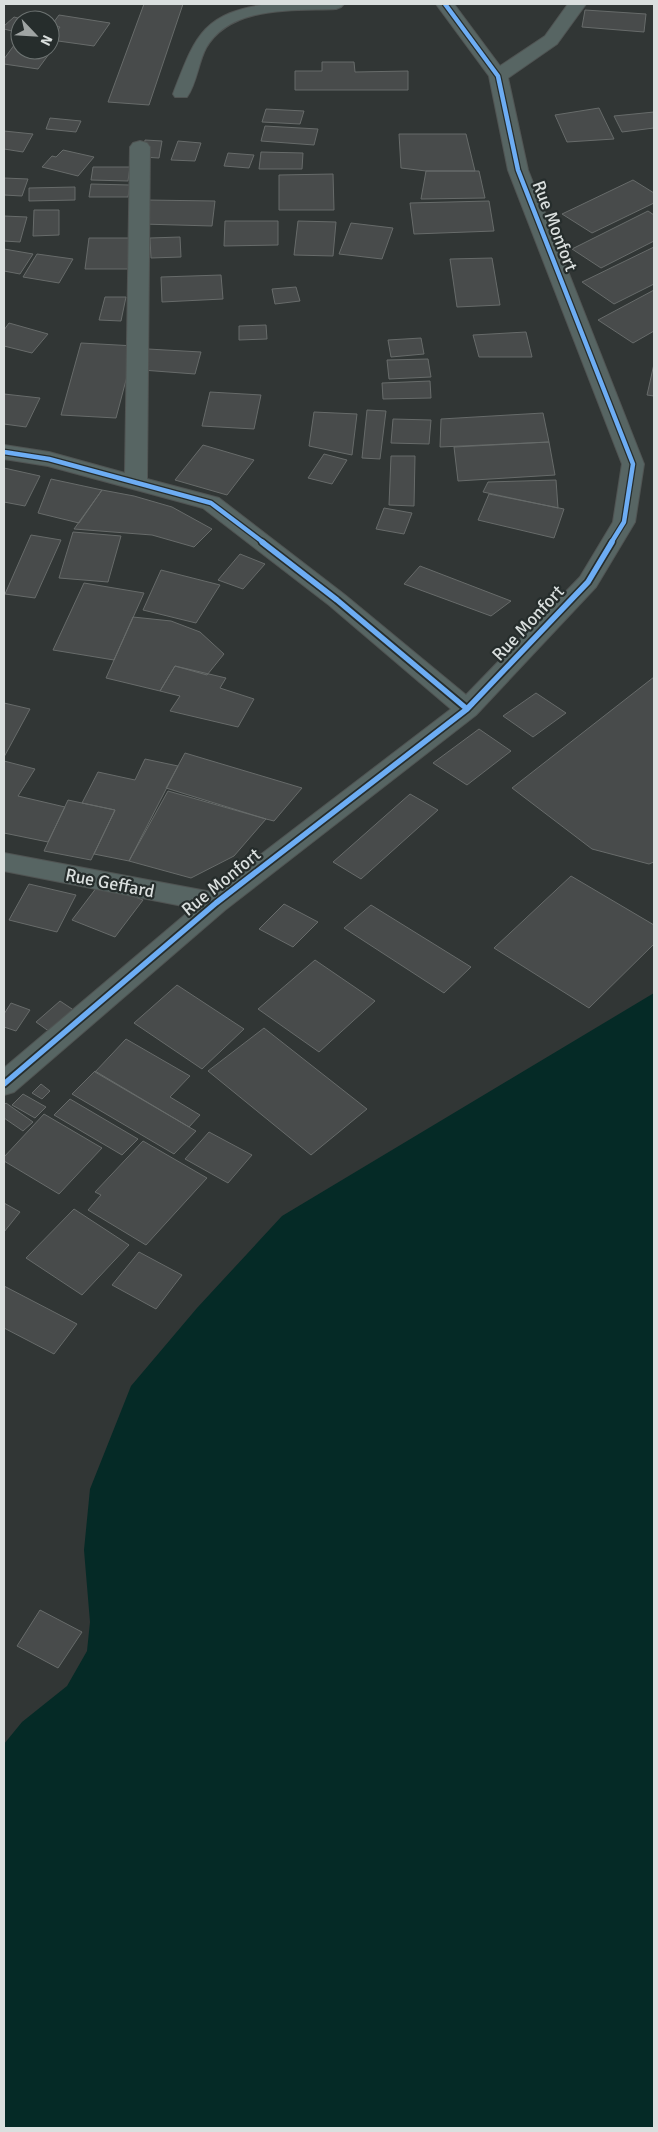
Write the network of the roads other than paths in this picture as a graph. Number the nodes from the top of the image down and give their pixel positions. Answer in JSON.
{"nodes":[{"id":1,"x":336,"y":4,"type":"edge"},
{"id":2,"x":445,"y":4,"type":"edge"},
{"id":3,"x":577,"y":4,"type":"edge"},
{"id":4,"x":498,"y":76,"type":"junction"},
{"id":5,"x":181,"y":94,"type":"dead end"},
{"id":6,"x":140,"y":147,"type":"dead end"},
{"id":7,"x":4,"y":452,"type":"edge"},
{"id":8,"x":644,"y":468,"type":"edge"},
{"id":9,"x":136,"y":483,"type":"junction"},
{"id":10,"x":468,"y":709,"type":"junction"},
{"id":11,"x":4,"y":862,"type":"edge"},
{"id":12,"x":216,"y":903,"type":"junction"},
{"id":13,"x":4,"y":1084,"type":"edge"}],
"edges":[{"from":1,"to":5,"type":"lane"},
{"from":2,"to":4,"type":"street","name":"Rue Monfort"},
{"from":3,"to":4,"type":"street"},
{"from":4,"to":8,"type":"street","name":"Rue Monfort"},
{"from":6,"to":9,"type":"street"},
{"from":7,"to":9,"type":"street"},
{"from":8,"to":10,"type":"street","name":"Rue Monfort"},
{"from":9,"to":10,"type":"street"},
{"from":10,"to":12,"type":"street","name":"Rue Monfort"},
{"from":11,"to":12,"type":"street","name":"Rue Geffard"},
{"from":12,"to":13,"type":"street","name":"Rue Monfort"}]}
